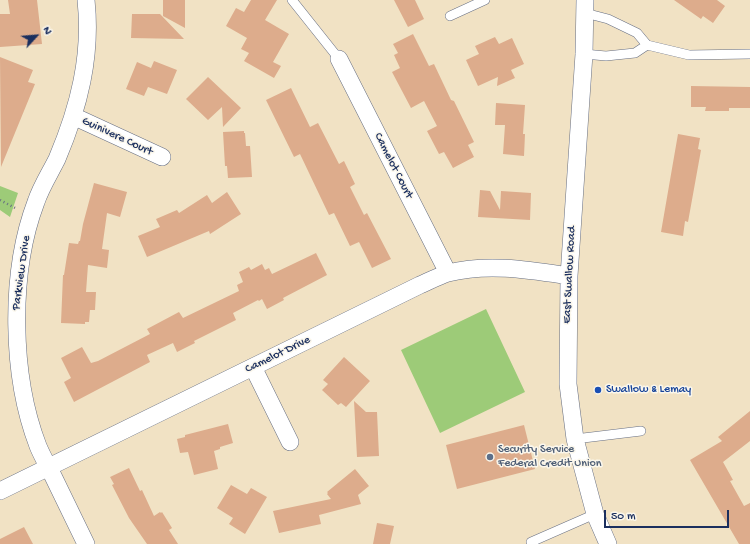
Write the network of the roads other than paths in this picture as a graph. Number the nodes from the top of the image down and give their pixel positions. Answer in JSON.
{"nodes":[{"id":1,"x":86,"y":0,"type":"edge"},
{"id":2,"x":292,"y":0,"type":"edge"},
{"id":3,"x":485,"y":0,"type":"edge"},
{"id":4,"x":585,"y":6,"type":"edge"},
{"id":5,"x":450,"y":16,"type":"dead end"},
{"id":6,"x":647,"y":45,"type":"junction"},
{"id":7,"x":584,"y":54,"type":"junction"},
{"id":8,"x":750,"y":54,"type":"edge"},
{"id":9,"x":339,"y":59,"type":"joint"},
{"id":10,"x":73,"y":116,"type":"junction"},
{"id":11,"x":162,"y":157,"type":"dead end"},
{"id":12,"x":448,"y":273,"type":"junction"},
{"id":13,"x":568,"y":276,"type":"junction"},
{"id":14,"x":253,"y":367,"type":"junction"},
{"id":15,"x":641,"y":431,"type":"dead end"},
{"id":16,"x":574,"y":439,"type":"junction"},
{"id":17,"x":290,"y":442,"type":"dead end"},
{"id":18,"x":49,"y":467,"type":"junction"},
{"id":19,"x":0,"y":491,"type":"edge"},
{"id":20,"x":595,"y":514,"type":"junction"},
{"id":21,"x":532,"y":542,"type":"dead end"},
{"id":22,"x":86,"y":544,"type":"edge"},
{"id":23,"x":608,"y":544,"type":"edge"}],
"edges":[{"from":1,"to":10,"type":"street","name":"Parkview Drive"},
{"from":2,"to":9,"type":"lane"},
{"from":3,"to":5,"type":"lane"},
{"from":4,"to":6,"type":"lane"},
{"from":4,"to":7,"type":"street","name":"East Swallow Road"},
{"from":6,"to":7,"type":"lane"},
{"from":6,"to":8,"type":"lane"},
{"from":7,"to":13,"type":"street","name":"East Swallow Road"},
{"from":9,"to":12,"type":"street","name":"Camelot Court"},
{"from":10,"to":11,"type":"street","name":"Guinivere Court"},
{"from":10,"to":18,"type":"street","name":"Parkview Drive"},
{"from":12,"to":13,"type":"street","name":"Camelot Drive"},
{"from":12,"to":14,"type":"street","name":"Camelot Drive"},
{"from":13,"to":16,"type":"street","name":"East Swallow Road"},
{"from":14,"to":17,"type":"street"},
{"from":14,"to":18,"type":"street","name":"Camelot Drive"},
{"from":15,"to":16,"type":"lane"},
{"from":16,"to":20,"type":"street","name":"East Swallow Road"},
{"from":18,"to":19,"type":"street","name":"Camelot Drive"},
{"from":18,"to":22,"type":"street","name":"Parkview Drive"},
{"from":20,"to":21,"type":"lane"},
{"from":20,"to":23,"type":"street","name":"East Swallow Road"}]}
